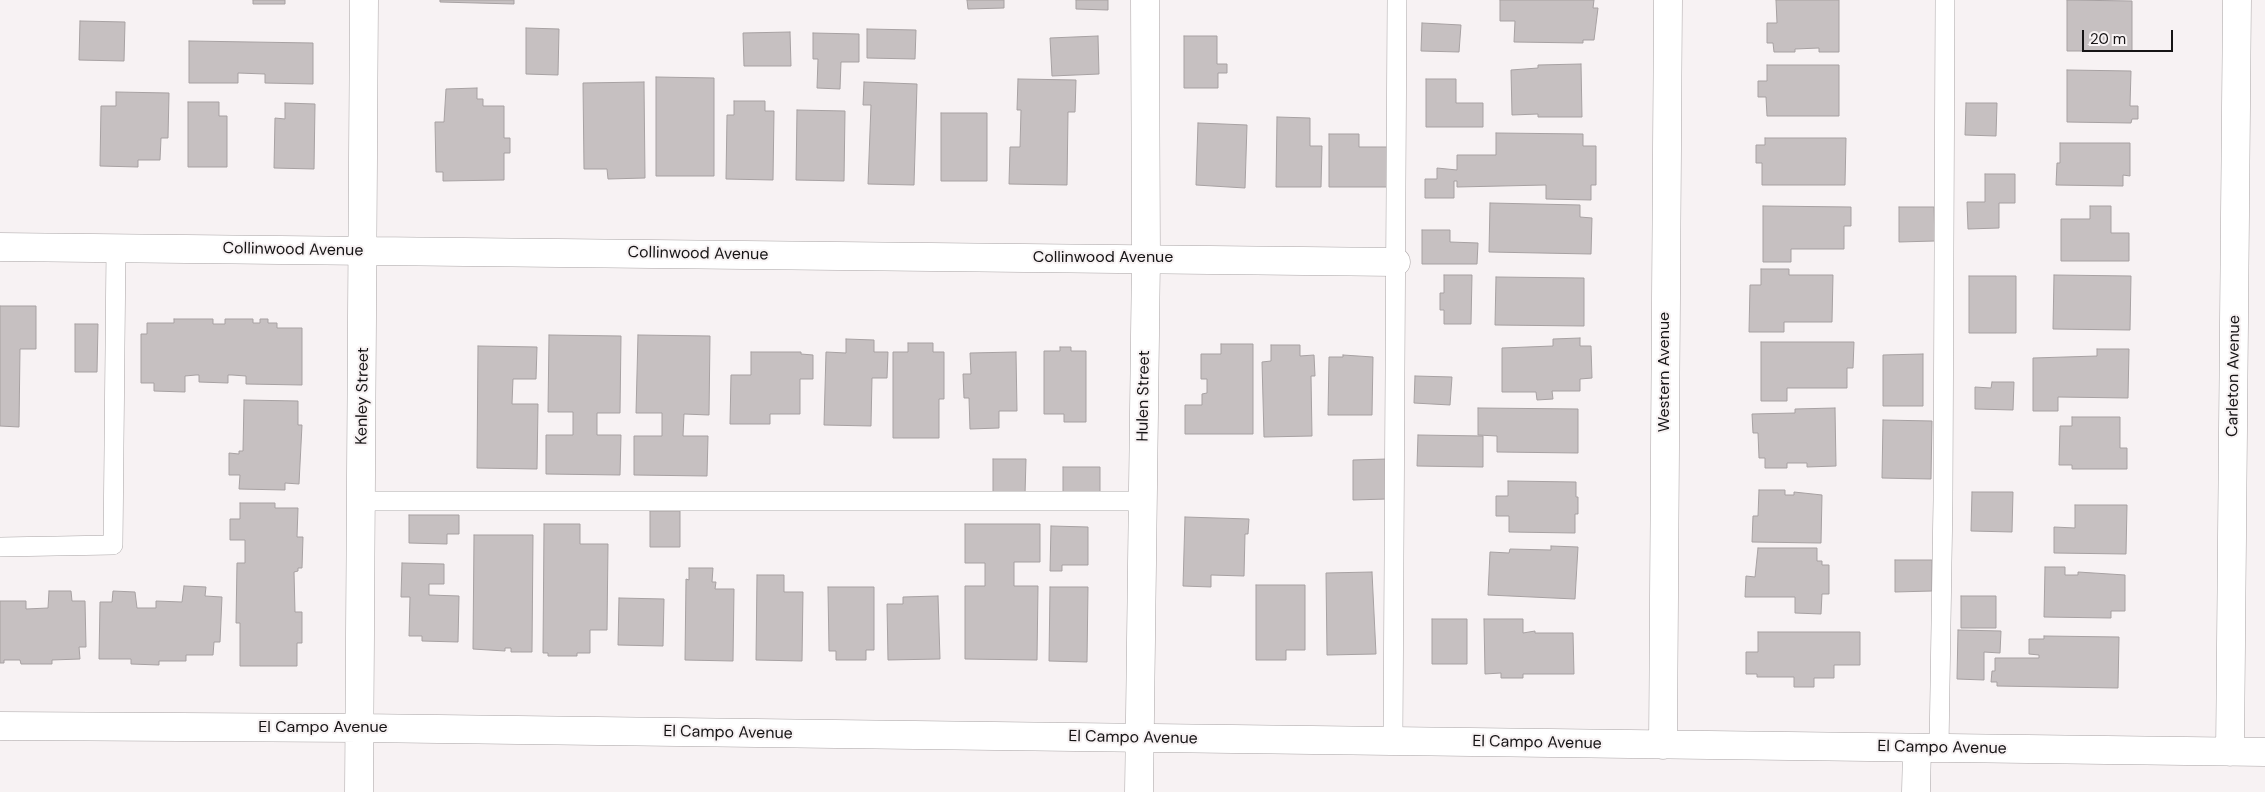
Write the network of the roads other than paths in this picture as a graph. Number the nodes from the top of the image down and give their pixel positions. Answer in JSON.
{"nodes":[{"id":1,"x":364,"y":0,"type":"edge"},
{"id":2,"x":1145,"y":0,"type":"edge"},
{"id":3,"x":1397,"y":0,"type":"edge"},
{"id":4,"x":1668,"y":0,"type":"edge"},
{"id":5,"x":1945,"y":0,"type":"edge"},
{"id":6,"x":2237,"y":0,"type":"edge"},
{"id":7,"x":0,"y":247,"type":"edge"},
{"id":8,"x":116,"y":248,"type":"junction"},
{"id":9,"x":364,"y":250,"type":"junction"},
{"id":10,"x":1146,"y":259,"type":"junction"},
{"id":11,"x":1396,"y":262,"type":"junction"},
{"id":12,"x":362,"y":501,"type":"junction"},
{"id":13,"x":1142,"y":501,"type":"junction"},
{"id":14,"x":0,"y":547,"type":"edge"},
{"id":15,"x":0,"y":726,"type":"edge"},
{"id":16,"x":359,"y":728,"type":"junction"},
{"id":17,"x":1139,"y":738,"type":"junction"},
{"id":18,"x":1392,"y":741,"type":"junction"},
{"id":19,"x":1663,"y":745,"type":"junction"},
{"id":20,"x":1928,"y":748,"type":"junction"},
{"id":21,"x":2230,"y":752,"type":"junction"},
{"id":22,"x":2265,"y":752,"type":"edge"},
{"id":23,"x":359,"y":792,"type":"edge"},
{"id":24,"x":1138,"y":792,"type":"edge"},
{"id":25,"x":1916,"y":792,"type":"edge"}],
"edges":[{"from":1,"to":9,"type":"street","name":"Kenley Street"},
{"from":2,"to":10,"type":"street","name":"Hulen Street"},
{"from":3,"to":11,"type":"lane"},
{"from":4,"to":19,"type":"street","name":"Western Avenue"},
{"from":5,"to":20,"type":"lane"},
{"from":6,"to":21,"type":"street","name":"Carleton Avenue"},
{"from":7,"to":8,"type":"street","name":"Collinwood Avenue"},
{"from":8,"to":9,"type":"street","name":"Collinwood Avenue"},
{"from":8,"to":14,"type":"lane"},
{"from":9,"to":10,"type":"street","name":"Collinwood Avenue"},
{"from":9,"to":12,"type":"street","name":"Kenley Street"},
{"from":10,"to":11,"type":"street","name":"Collinwood Avenue"},
{"from":10,"to":13,"type":"street","name":"Hulen Street"},
{"from":11,"to":18,"type":"lane"},
{"from":12,"to":13,"type":"lane"},
{"from":12,"to":16,"type":"street","name":"Kenley Street"},
{"from":13,"to":17,"type":"street","name":"Hulen Street"},
{"from":15,"to":16,"type":"street","name":"El Campo Avenue"},
{"from":16,"to":17,"type":"street","name":"El Campo Avenue"},
{"from":16,"to":23,"type":"street","name":"Kenley Street"},
{"from":17,"to":18,"type":"street","name":"El Campo Avenue"},
{"from":17,"to":24,"type":"street","name":"Hulen Street"},
{"from":18,"to":19,"type":"street","name":"El Campo Avenue"},
{"from":19,"to":20,"type":"street","name":"El Campo Avenue"},
{"from":20,"to":21,"type":"street","name":"El Campo Avenue"},
{"from":20,"to":25,"type":"street"},
{"from":21,"to":22,"type":"street","name":"El Campo Avenue"}]}
